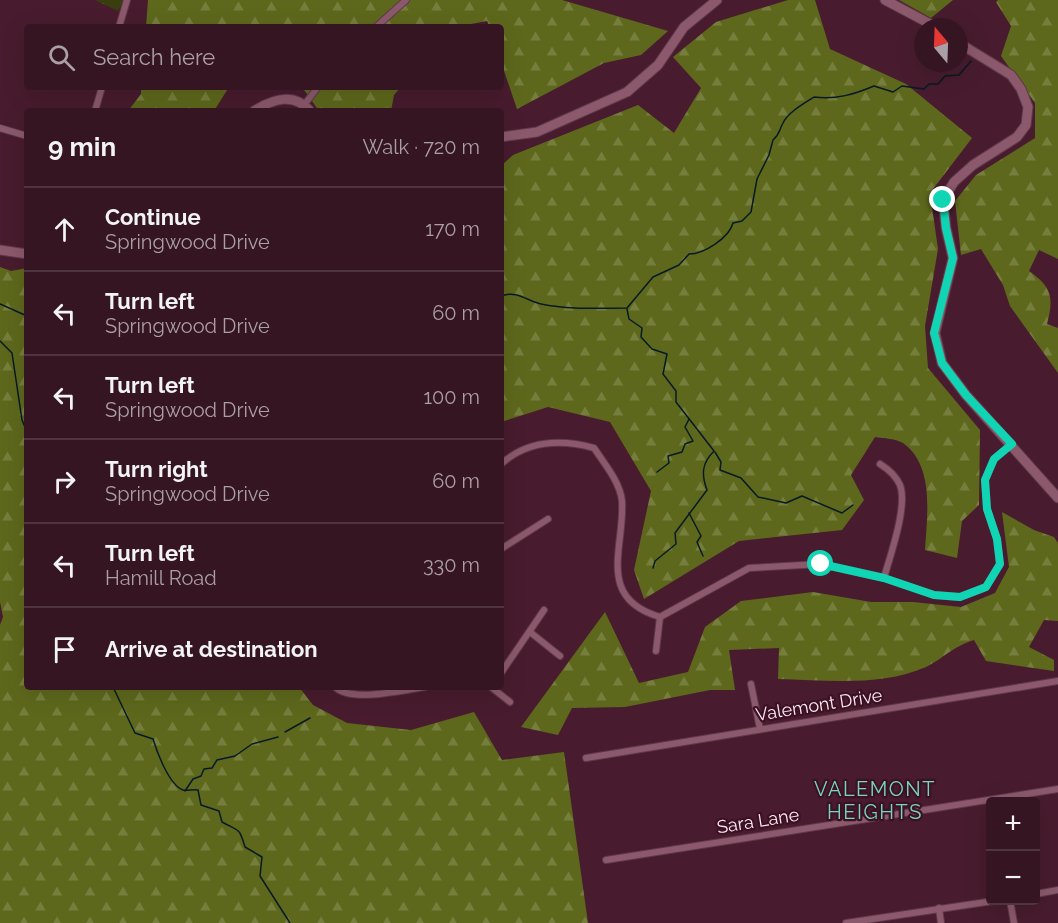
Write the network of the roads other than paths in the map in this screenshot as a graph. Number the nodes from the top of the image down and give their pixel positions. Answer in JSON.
{"nodes":[{"id":1,"x":127,"y":0,"type":"edge"},
{"id":2,"x":406,"y":0,"type":"edge"},
{"id":3,"x":717,"y":0,"type":"edge"},
{"id":4,"x":885,"y":0,"type":"edge"},
{"id":5,"x":919,"y":18,"type":"edge"},
{"id":6,"x":120,"y":24,"type":"edge"},
{"id":7,"x":380,"y":24,"type":"edge"},
{"id":8,"x":968,"y":49,"type":"edge"},
{"id":9,"x":101,"y":90,"type":"edge"},
{"id":10,"x":316,"y":90,"type":"edge"},
{"id":11,"x":96,"y":108,"type":"edge"},
{"id":12,"x":261,"y":108,"type":"edge"},
{"id":13,"x":307,"y":108,"type":"edge"},
{"id":14,"x":0,"y":128,"type":"edge"},
{"id":15,"x":24,"y":135,"type":"edge"},
{"id":16,"x":504,"y":136,"type":"edge"},
{"id":17,"x":0,"y":250,"type":"edge"},
{"id":18,"x":24,"y":254,"type":"edge"},
{"id":19,"x":1012,"y":444,"type":"junction"},
{"id":20,"x":504,"y":461,"type":"edge"},
{"id":21,"x":880,"y":464,"type":"dead end"},
{"id":22,"x":1058,"y":498,"type":"edge"},
{"id":23,"x":548,"y":519,"type":"dead end"},
{"id":24,"x":504,"y":547,"type":"edge"},
{"id":25,"x":884,"y":578,"type":"junction"},
{"id":26,"x":544,"y":610,"type":"dead end"},
{"id":27,"x":660,"y":617,"type":"junction"},
{"id":28,"x":530,"y":632,"type":"junction"},
{"id":29,"x":656,"y":651,"type":"dead end"},
{"id":30,"x":560,"y":656,"type":"dead end"},
{"id":31,"x":504,"y":669,"type":"edge"},
{"id":32,"x":1058,"y":681,"type":"edge"},
{"id":33,"x":751,"y":684,"type":"dead end"},
{"id":34,"x":337,"y":690,"type":"edge"},
{"id":35,"x":404,"y":690,"type":"edge"},
{"id":36,"x":496,"y":690,"type":"edge"},
{"id":37,"x":510,"y":702,"type":"dead end"},
{"id":38,"x":760,"y":729,"type":"junction"},
{"id":39,"x":586,"y":758,"type":"dead end"},
{"id":40,"x":1058,"y":789,"type":"edge"},
{"id":41,"x":606,"y":860,"type":"dead end"},
{"id":42,"x":1058,"y":890,"type":"edge"},
{"id":43,"x":1040,"y":893,"type":"edge"},
{"id":44,"x":986,"y":902,"type":"edge"},
{"id":45,"x":1011,"y":905,"type":"edge"},
{"id":46,"x":939,"y":908,"type":"junction"},
{"id":47,"x":846,"y":923,"type":"edge"},
{"id":48,"x":941,"y":923,"type":"edge"},
{"id":49,"x":1014,"y":923,"type":"edge"}],
"edges":[{"from":1,"to":6,"type":"street"},
{"from":2,"to":7,"type":"street"},
{"from":3,"to":16,"type":"street"},
{"from":4,"to":5,"type":"street"},
{"from":8,"to":19,"type":"street"},
{"from":9,"to":11,"type":"street"},
{"from":10,"to":13,"type":"street"},
{"from":12,"to":13,"type":"street"},
{"from":14,"to":15,"type":"street"},
{"from":17,"to":18,"type":"street"},
{"from":19,"to":22,"type":"street"},
{"from":19,"to":25,"type":"street"},
{"from":20,"to":27,"type":"street"},
{"from":21,"to":25,"type":"street"},
{"from":23,"to":24,"type":"street"},
{"from":25,"to":27,"type":"street"},
{"from":26,"to":28,"type":"street"},
{"from":27,"to":29,"type":"street"},
{"from":28,"to":30,"type":"street"},
{"from":28,"to":31,"type":"street"},
{"from":32,"to":38,"type":"street","name":"Valemont Drive"},
{"from":33,"to":38,"type":"street"},
{"from":34,"to":35,"type":"street"},
{"from":36,"to":37,"type":"street"},
{"from":38,"to":39,"type":"street","name":"Valemont Drive"},
{"from":40,"to":41,"type":"street","name":"Sara Lane"},
{"from":42,"to":43,"type":"street"},
{"from":44,"to":46,"type":"street"},
{"from":45,"to":49,"type":"street"},
{"from":46,"to":47,"type":"street"},
{"from":46,"to":48,"type":"street"}]}
